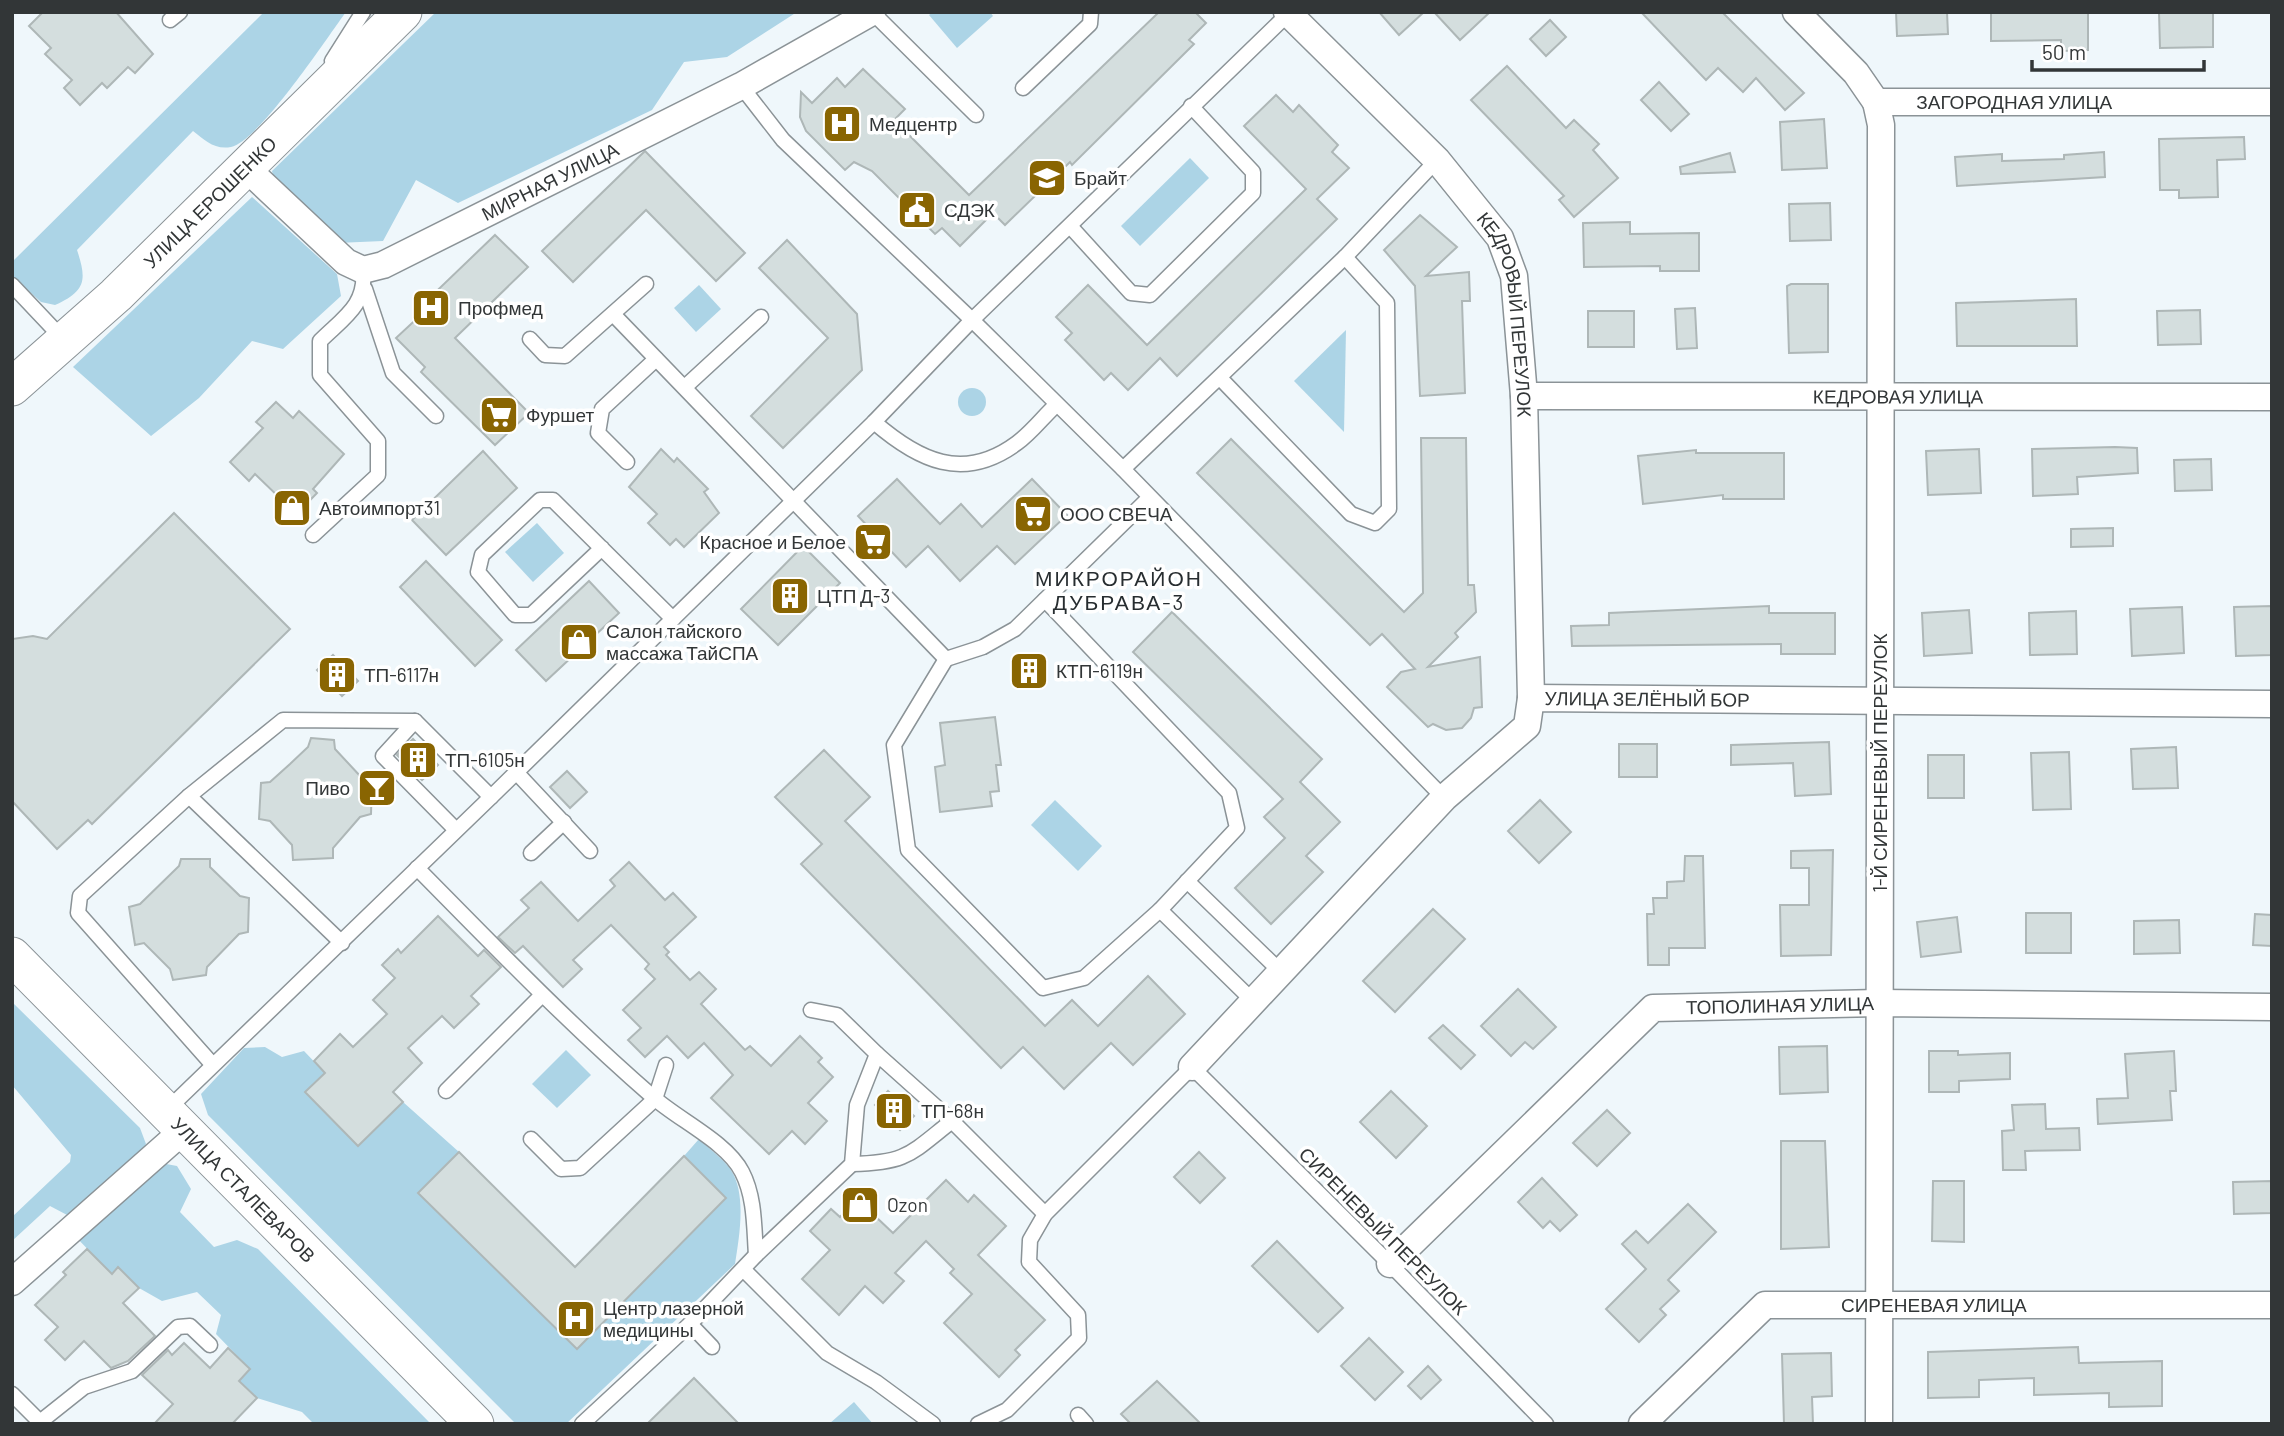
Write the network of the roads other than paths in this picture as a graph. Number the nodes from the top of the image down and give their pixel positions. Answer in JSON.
{"nodes":[{"id":1,"x":363,"y":12,"type":"edge"},
{"id":2,"x":403,"y":12,"type":"edge"},
{"id":3,"x":872,"y":12,"type":"edge"},
{"id":4,"x":1091,"y":12,"type":"edge"},
{"id":5,"x":1796,"y":12,"type":"edge"},
{"id":6,"x":1287,"y":13,"type":"edge"},
{"id":7,"x":741,"y":86,"type":"junction"},
{"id":8,"x":1023,"y":88,"type":"dead end"},
{"id":9,"x":1876,"y":102,"type":"junction"},
{"id":10,"x":2272,"y":102,"type":"edge"},
{"id":11,"x":1191,"y":106,"type":"junction"},
{"id":12,"x":976,"y":115,"type":"dead end"},
{"id":13,"x":298,"y":116,"type":"junction"},
{"id":14,"x":1437,"y":160,"type":"junction"},
{"id":15,"x":247,"y":169,"type":"junction"},
{"id":16,"x":1070,"y":226,"type":"junction"},
{"id":17,"x":1345,"y":257,"type":"junction"},
{"id":18,"x":364,"y":279,"type":"junction"},
{"id":19,"x":646,"y":284,"type":"dead end"},
{"id":20,"x":12,"y":285,"type":"edge"},
{"id":21,"x":613,"y":314,"type":"junction"},
{"id":22,"x":761,"y":317,"type":"dead end"},
{"id":23,"x":972,"y":320,"type":"junction"},
{"id":24,"x":530,"y":339,"type":"dead end"},
{"id":25,"x":66,"y":341,"type":"junction"},
{"id":26,"x":656,"y":359,"type":"junction"},
{"id":27,"x":1221,"y":379,"type":"junction"},
{"id":28,"x":686,"y":386,"type":"junction"},
{"id":29,"x":12,"y":387,"type":"edge"},
{"id":30,"x":1524,"y":396,"type":"junction"},
{"id":31,"x":1879,"y":396,"type":"junction"},
{"id":32,"x":2272,"y":397,"type":"edge"},
{"id":33,"x":1056,"y":405,"type":"junction"},
{"id":34,"x":436,"y":416,"type":"dead end"},
{"id":35,"x":874,"y":422,"type":"junction"},
{"id":36,"x":627,"y":462,"type":"dead end"},
{"id":37,"x":1123,"y":469,"type":"junction"},
{"id":38,"x":1149,"y":498,"type":"junction"},
{"id":39,"x":794,"y":500,"type":"junction"},
{"id":40,"x":313,"y":535,"type":"dead end"},
{"id":41,"x":601,"y":548,"type":"junction"},
{"id":42,"x":1045,"y":600,"type":"junction"},
{"id":43,"x":673,"y":620,"type":"junction"},
{"id":44,"x":946,"y":659,"type":"junction"},
{"id":45,"x":1531,"y":698,"type":"junction"},
{"id":46,"x":1881,"y":698,"type":"junction"},
{"id":47,"x":2272,"y":704,"type":"edge"},
{"id":48,"x":415,"y":721,"type":"junction"},
{"id":49,"x":516,"y":772,"type":"junction"},
{"id":50,"x":189,"y":796,"type":"junction"},
{"id":51,"x":491,"y":797,"type":"junction"},
{"id":52,"x":1444,"y":798,"type":"junction"},
{"id":53,"x":564,"y":822,"type":"junction"},
{"id":54,"x":456,"y":830,"type":"junction"},
{"id":55,"x":590,"y":851,"type":"dead end"},
{"id":56,"x":531,"y":853,"type":"dead end"},
{"id":57,"x":417,"y":868,"type":"junction"},
{"id":58,"x":1187,"y":881,"type":"junction"},
{"id":59,"x":1160,"y":910,"type":"junction"},
{"id":60,"x":342,"y":943,"type":"junction"},
{"id":61,"x":12,"y":957,"type":"edge"},
{"id":62,"x":1280,"y":971,"type":"junction"},
{"id":63,"x":542,"y":995,"type":"junction"},
{"id":64,"x":1252,"y":1000,"type":"junction"},
{"id":65,"x":1878,"y":1003,"type":"junction"},
{"id":66,"x":2272,"y":1007,"type":"edge"},
{"id":67,"x":811,"y":1010,"type":"dead end"},
{"id":68,"x":877,"y":1054,"type":"junction"},
{"id":69,"x":212,"y":1064,"type":"junction"},
{"id":70,"x":666,"y":1065,"type":"dead end"},
{"id":71,"x":1192,"y":1067,"type":"junction"},
{"id":72,"x":446,"y":1091,"type":"dead end"},
{"id":73,"x":654,"y":1099,"type":"junction"},
{"id":74,"x":176,"y":1119,"type":"junction"},
{"id":75,"x":951,"y":1121,"type":"junction"},
{"id":76,"x":531,"y":1139,"type":"dead end"},
{"id":77,"x":852,"y":1164,"type":"junction"},
{"id":78,"x":1045,"y":1214,"type":"junction"},
{"id":79,"x":756,"y":1255,"type":"junction"},
{"id":80,"x":1390,"y":1264,"type":"junction"},
{"id":81,"x":744,"y":1270,"type":"junction"},
{"id":82,"x":12,"y":1282,"type":"edge"},
{"id":83,"x":1879,"y":1305,"type":"junction"},
{"id":84,"x":2272,"y":1305,"type":"edge"},
{"id":85,"x":690,"y":1324,"type":"junction"},
{"id":86,"x":210,"y":1345,"type":"dead end"},
{"id":87,"x":712,"y":1348,"type":"dead end"},
{"id":88,"x":12,"y":1394,"type":"edge"},
{"id":89,"x":41,"y":1423,"type":"edge"},
{"id":90,"x":475,"y":1424,"type":"edge"},
{"id":91,"x":582,"y":1424,"type":"edge"},
{"id":92,"x":933,"y":1424,"type":"edge"},
{"id":93,"x":978,"y":1424,"type":"edge"},
{"id":94,"x":1546,"y":1424,"type":"edge"},
{"id":95,"x":1642,"y":1424,"type":"edge"},
{"id":96,"x":1879,"y":1424,"type":"edge"}],
"edges":[{"from":1,"to":13,"type":"lane"},
{"from":2,"to":13,"type":"main road","name":"УЛИЦА ЕРОШЕНКО"},
{"from":3,"to":7,"type":"street","name":"МИРНАЯ УЛИЦА"},
{"from":3,"to":12,"type":"lane"},
{"from":4,"to":8,"type":"lane"},
{"from":5,"to":9,"type":"street"},
{"from":6,"to":11,"type":"lane"},
{"from":6,"to":14,"type":"street","name":"КЕДРОВЫЙ ПЕРЕУЛОК"},
{"from":7,"to":18,"type":"street","name":"МИРНАЯ УЛИЦА"},
{"from":7,"to":23,"type":"lane"},
{"from":9,"to":10,"type":"street","name":"ЗАГОРОДНАЯ УЛИЦА"},
{"from":9,"to":31,"type":"street","name":"1-Й СИРЕНЕВЫЙ ПЕРЕУЛОК"},
{"from":11,"to":16,"type":"lane"},
{"from":11,"to":16,"type":"lane"},
{"from":13,"to":15,"type":"main road","name":"УЛИЦА ЕРОШЕНКО"},
{"from":14,"to":17,"type":"lane"},
{"from":14,"to":30,"type":"street","name":"КЕДРОВЫЙ ПЕРЕУЛОК"},
{"from":15,"to":18,"type":"street"},
{"from":15,"to":25,"type":"main road","name":"УЛИЦА ЕРОШЕНКО"},
{"from":16,"to":23,"type":"lane"},
{"from":17,"to":27,"type":"lane"},
{"from":17,"to":27,"type":"lane"},
{"from":18,"to":34,"type":"lane"},
{"from":18,"to":40,"type":"lane"},
{"from":19,"to":21,"type":"lane"},
{"from":20,"to":25,"type":"lane"},
{"from":21,"to":24,"type":"lane"},
{"from":21,"to":26,"type":"lane"},
{"from":22,"to":28,"type":"lane"},
{"from":23,"to":33,"type":"lane"},
{"from":23,"to":35,"type":"lane"},
{"from":25,"to":29,"type":"main road","name":"УЛИЦА ЕРОШЕНКО"},
{"from":26,"to":28,"type":"lane"},
{"from":26,"to":36,"type":"lane"},
{"from":27,"to":37,"type":"lane"},
{"from":28,"to":39,"type":"lane"},
{"from":30,"to":31,"type":"street","name":"КЕДРОВАЯ УЛИЦА"},
{"from":30,"to":45,"type":"street","name":"КЕДРОВЫЙ ПЕРЕУЛОК"},
{"from":31,"to":32,"type":"street","name":"КЕДРОВАЯ УЛИЦА"},
{"from":31,"to":46,"type":"street","name":"1-Й СИРЕНЕВЫЙ ПЕРЕУЛОК"},
{"from":33,"to":35,"type":"lane"},
{"from":33,"to":37,"type":"lane"},
{"from":35,"to":39,"type":"lane"},
{"from":37,"to":38,"type":"lane"},
{"from":38,"to":42,"type":"lane"},
{"from":38,"to":52,"type":"lane"},
{"from":39,"to":43,"type":"lane"},
{"from":39,"to":44,"type":"lane"},
{"from":41,"to":41,"type":"lane"},
{"from":41,"to":43,"type":"lane"},
{"from":42,"to":44,"type":"lane"},
{"from":42,"to":58,"type":"lane"},
{"from":43,"to":49,"type":"lane"},
{"from":44,"to":59,"type":"lane"},
{"from":45,"to":46,"type":"street","name":"УЛИЦА ЗЕЛЁНЫЙ БОР"},
{"from":45,"to":52,"type":"street","name":"УЛИЦА ЗЕЛЁНЫЙ БОР"},
{"from":46,"to":47,"type":"street","name":"УЛИЦА ЗЕЛЁНЫЙ БОР"},
{"from":46,"to":65,"type":"street","name":"1-Й СИРЕНЕВЫЙ ПЕРЕУЛОК"},
{"from":48,"to":50,"type":"lane"},
{"from":48,"to":51,"type":"lane"},
{"from":48,"to":54,"type":"lane"},
{"from":49,"to":51,"type":"lane"},
{"from":49,"to":53,"type":"lane"},
{"from":50,"to":60,"type":"lane"},
{"from":50,"to":69,"type":"lane"},
{"from":51,"to":54,"type":"lane"},
{"from":52,"to":62,"type":"street","name":"УЛИЦА ЗЕЛЁНЫЙ БОР"},
{"from":53,"to":55,"type":"lane"},
{"from":53,"to":56,"type":"lane"},
{"from":54,"to":57,"type":"lane"},
{"from":57,"to":60,"type":"lane"},
{"from":57,"to":63,"type":"lane"},
{"from":58,"to":59,"type":"lane"},
{"from":58,"to":62,"type":"lane"},
{"from":59,"to":64,"type":"lane"},
{"from":60,"to":69,"type":"lane"},
{"from":61,"to":74,"type":"main road","name":"УЛИЦА СТАЛЕВАРОВ"},
{"from":62,"to":64,"type":"street","name":"УЛИЦА ЗЕЛЁНЫЙ БОР"},
{"from":63,"to":72,"type":"lane"},
{"from":63,"to":73,"type":"lane"},
{"from":64,"to":71,"type":"street","name":"УЛИЦА ЗЕЛЁНЫЙ БОР"},
{"from":65,"to":66,"type":"street","name":"ТОПОЛИНАЯ УЛИЦА"},
{"from":65,"to":80,"type":"street","name":"ТОПОЛИНАЯ УЛИЦА"},
{"from":65,"to":83,"type":"street","name":"1-Й СИРЕНЕВЫЙ ПЕРЕУЛОК"},
{"from":67,"to":68,"type":"lane"},
{"from":68,"to":75,"type":"lane"},
{"from":68,"to":77,"type":"lane"},
{"from":69,"to":74,"type":"lane"},
{"from":70,"to":73,"type":"lane"},
{"from":71,"to":78,"type":"lane"},
{"from":71,"to":80,"type":"lane","name":"СИРЕНЕВЫЙ ПЕРЕУЛОК"},
{"from":73,"to":76,"type":"lane"},
{"from":73,"to":79,"type":"lane"},
{"from":74,"to":82,"type":"street"},
{"from":74,"to":90,"type":"main road","name":"УЛИЦА СТАЛЕВАРОВ"},
{"from":75,"to":77,"type":"lane"},
{"from":75,"to":78,"type":"lane"},
{"from":77,"to":79,"type":"lane"},
{"from":78,"to":93,"type":"lane"},
{"from":79,"to":81,"type":"lane"},
{"from":80,"to":94,"type":"lane","name":"СИРЕНЕВЫЙ ПЕРЕУЛОК"},
{"from":81,"to":85,"type":"lane"},
{"from":81,"to":92,"type":"lane"},
{"from":83,"to":84,"type":"street","name":"СИРЕНЕВАЯ УЛИЦА"},
{"from":83,"to":95,"type":"street","name":"СИРЕНЕВАЯ УЛИЦА"},
{"from":83,"to":96,"type":"street","name":"1-Й СИРЕНЕВЫЙ ПЕРЕУЛОК"},
{"from":85,"to":87,"type":"lane"},
{"from":85,"to":91,"type":"lane"},
{"from":86,"to":89,"type":"lane"},
{"from":88,"to":89,"type":"lane"}]}
